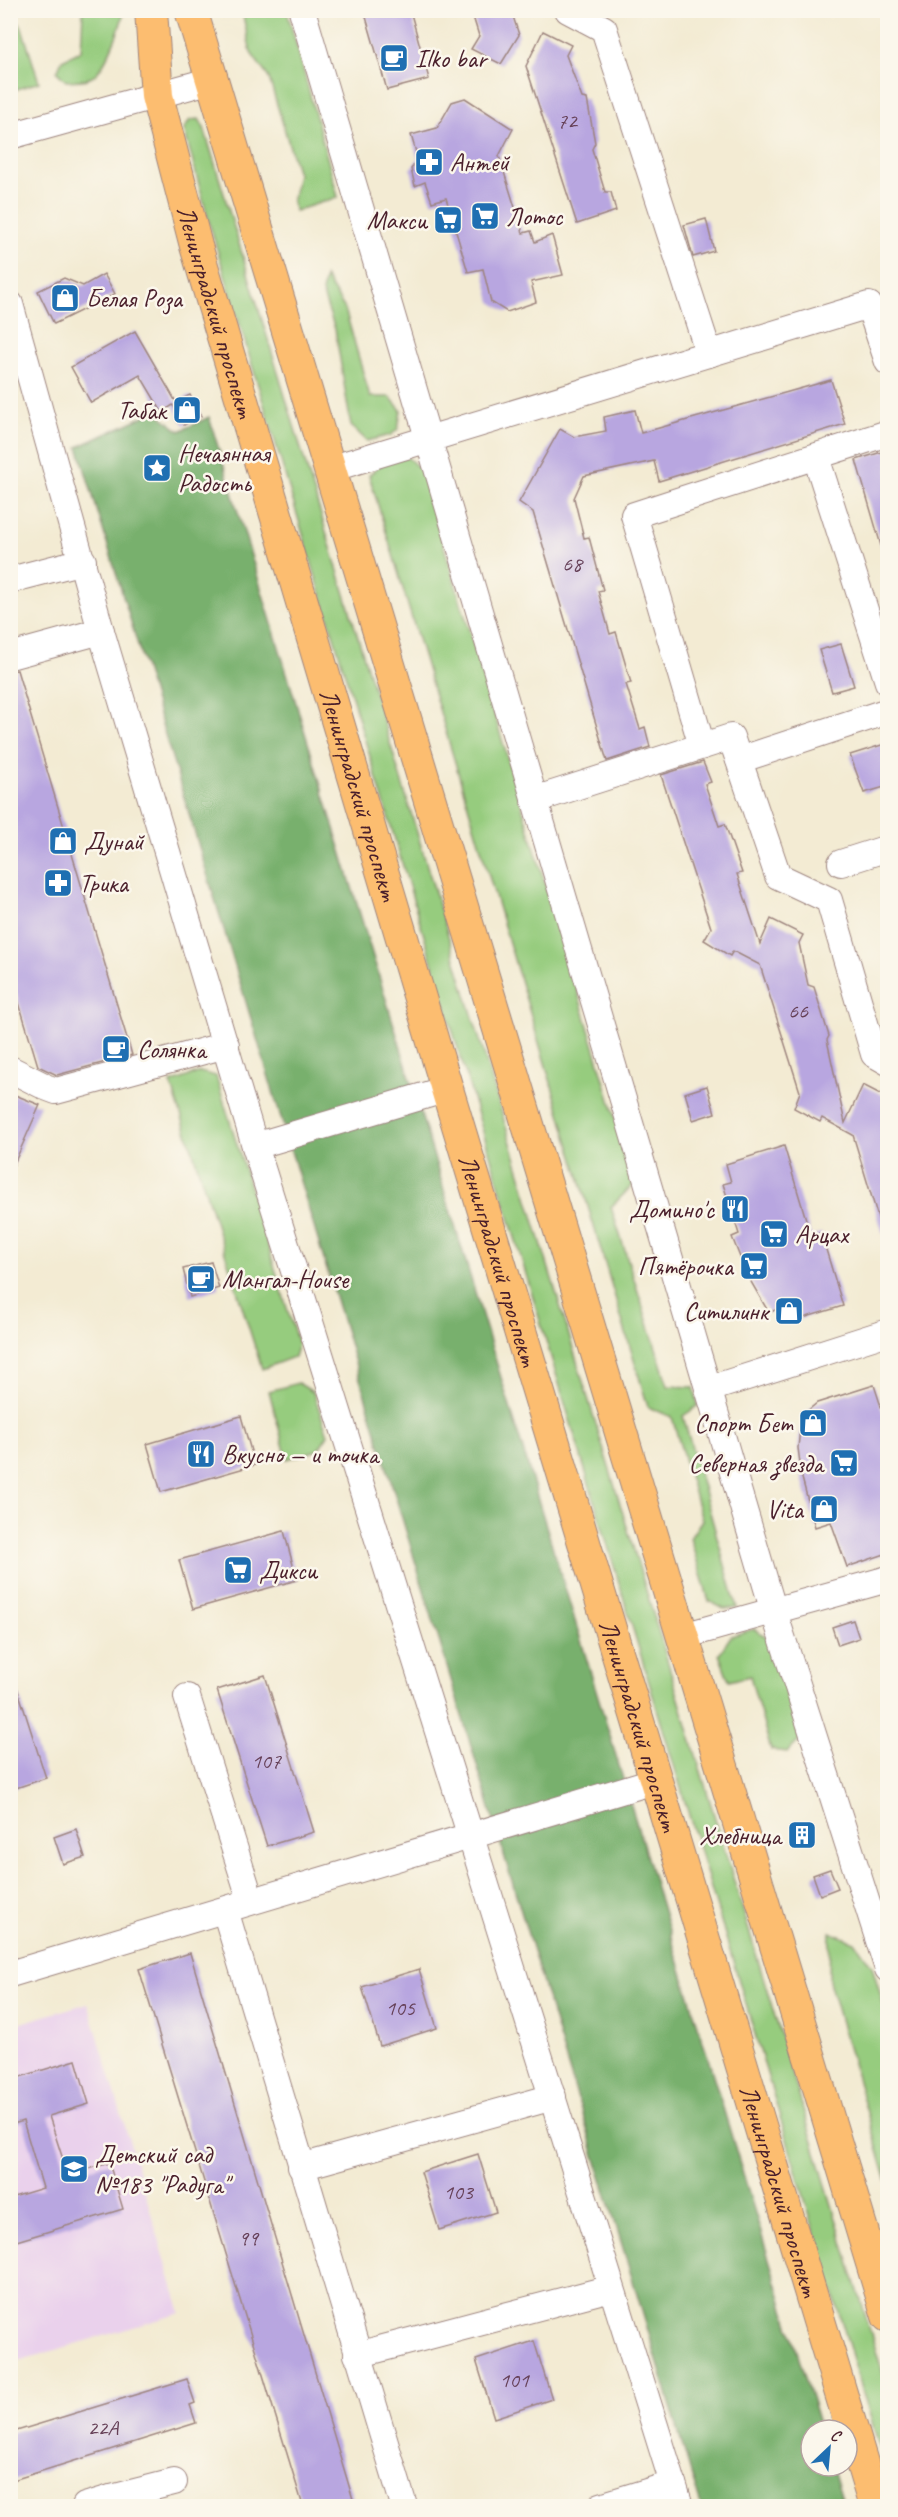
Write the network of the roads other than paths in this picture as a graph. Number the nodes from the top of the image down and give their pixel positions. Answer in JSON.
{"nodes":[{"id":1,"x":151,"y":10,"type":"edge"},
{"id":2,"x":191,"y":10,"type":"edge"},
{"id":3,"x":302,"y":10,"type":"edge"},
{"id":4,"x":568,"y":10,"type":"edge"},
{"id":5,"x":212,"y":80,"type":"junction"},
{"id":6,"x":157,"y":96,"type":"junction"},
{"id":7,"x":10,"y":136,"type":"edge"},
{"id":8,"x":10,"y":304,"type":"edge"},
{"id":9,"x":709,"y":354,"type":"junction"},
{"id":10,"x":888,"y":362,"type":"edge"},
{"id":11,"x":888,"y":433,"type":"edge"},
{"id":12,"x":427,"y":440,"type":"junction"},
{"id":13,"x":816,"y":457,"type":"junction"},
{"id":14,"x":330,"y":470,"type":"junction"},
{"id":15,"x":83,"y":561,"type":"junction"},
{"id":16,"x":10,"y":580,"type":"edge"},
{"id":17,"x":101,"y":631,"type":"junction"},
{"id":18,"x":10,"y":656,"type":"edge"},
{"id":19,"x":888,"y":681,"type":"edge"},
{"id":20,"x":888,"y":711,"type":"edge"},
{"id":21,"x":702,"y":746,"type":"junction"},
{"id":22,"x":739,"y":760,"type":"junction"},
{"id":23,"x":534,"y":800,"type":"junction"},
{"id":24,"x":888,"y":848,"type":"edge"},
{"id":25,"x":842,"y":863,"type":"dead end"},
{"id":26,"x":226,"y":1045,"type":"junction"},
{"id":27,"x":888,"y":1062,"type":"edge"},
{"id":28,"x":10,"y":1069,"type":"edge"},
{"id":29,"x":447,"y":1089,"type":"junction"},
{"id":30,"x":255,"y":1146,"type":"junction"},
{"id":31,"x":888,"y":1332,"type":"edge"},
{"id":32,"x":709,"y":1389,"type":"junction"},
{"id":33,"x":888,"y":1579,"type":"edge"},
{"id":34,"x":774,"y":1612,"type":"junction"},
{"id":35,"x":683,"y":1636,"type":"junction"},
{"id":36,"x":187,"y":1697,"type":"dead end"},
{"id":37,"x":657,"y":1780,"type":"junction"},
{"id":38,"x":471,"y":1836,"type":"junction"},
{"id":39,"x":251,"y":1901,"type":"junction"},
{"id":40,"x":225,"y":1910,"type":"junction"},
{"id":41,"x":12,"y":1967,"type":"edge"},
{"id":42,"x":888,"y":1969,"type":"edge"},
{"id":43,"x":553,"y":2097,"type":"junction"},
{"id":44,"x":301,"y":2167,"type":"junction"},
{"id":45,"x":611,"y":2288,"type":"junction"},
{"id":46,"x":888,"y":2316,"type":"edge"},
{"id":47,"x":357,"y":2355,"type":"junction"},
{"id":48,"x":174,"y":2482,"type":"dead end"},
{"id":49,"x":676,"y":2495,"type":"edge"},
{"id":50,"x":113,"y":2502,"type":"edge"},
{"id":51,"x":85,"y":2506,"type":"edge"},
{"id":52,"x":404,"y":2506,"type":"edge"},
{"id":53,"x":601,"y":2506,"type":"edge"},
{"id":54,"x":874,"y":2506,"type":"edge"}],
"edges":[{"from":1,"to":6,"type":"main road","name":"Ленинградский проспект"},
{"from":2,"to":5,"type":"main road"},
{"from":3,"to":12,"type":"street"},
{"from":4,"to":9,"type":"street"},
{"from":5,"to":6,"type":"street"},
{"from":5,"to":14,"type":"main road"},
{"from":6,"to":7,"type":"street"},
{"from":6,"to":29,"type":"main road","name":"Ленинградский проспект"},
{"from":8,"to":15,"type":"street"},
{"from":9,"to":10,"type":"street"},
{"from":9,"to":12,"type":"street"},
{"from":11,"to":13,"type":"street"},
{"from":12,"to":14,"type":"street"},
{"from":12,"to":23,"type":"street"},
{"from":13,"to":19,"type":"street"},
{"from":13,"to":21,"type":"street"},
{"from":14,"to":35,"type":"main road"},
{"from":15,"to":16,"type":"street"},
{"from":15,"to":17,"type":"street"},
{"from":17,"to":18,"type":"street"},
{"from":17,"to":26,"type":"street"},
{"from":20,"to":22,"type":"street"},
{"from":21,"to":22,"type":"street"},
{"from":21,"to":23,"type":"street"},
{"from":22,"to":27,"type":"street"},
{"from":23,"to":32,"type":"street"},
{"from":24,"to":25,"type":"street"},
{"from":26,"to":28,"type":"street"},
{"from":26,"to":30,"type":"street"},
{"from":29,"to":30,"type":"street"},
{"from":29,"to":37,"type":"main road","name":"Ленинградский проспект"},
{"from":30,"to":38,"type":"street"},
{"from":31,"to":32,"type":"street"},
{"from":32,"to":34,"type":"street"},
{"from":33,"to":34,"type":"street"},
{"from":34,"to":35,"type":"street"},
{"from":34,"to":42,"type":"street"},
{"from":35,"to":46,"type":"main road"},
{"from":36,"to":39,"type":"street"},
{"from":37,"to":38,"type":"street"},
{"from":37,"to":54,"type":"main road","name":"Ленинградский проспект"},
{"from":38,"to":39,"type":"street"},
{"from":38,"to":43,"type":"street"},
{"from":39,"to":40,"type":"street"},
{"from":40,"to":41,"type":"street"},
{"from":40,"to":44,"type":"street"},
{"from":43,"to":44,"type":"street"},
{"from":43,"to":45,"type":"street"},
{"from":44,"to":47,"type":"street"},
{"from":45,"to":47,"type":"street"},
{"from":45,"to":49,"type":"street"},
{"from":47,"to":52,"type":"street"},
{"from":48,"to":50,"type":"street"},
{"from":49,"to":53,"type":"street"},
{"from":50,"to":51,"type":"street"}]}
